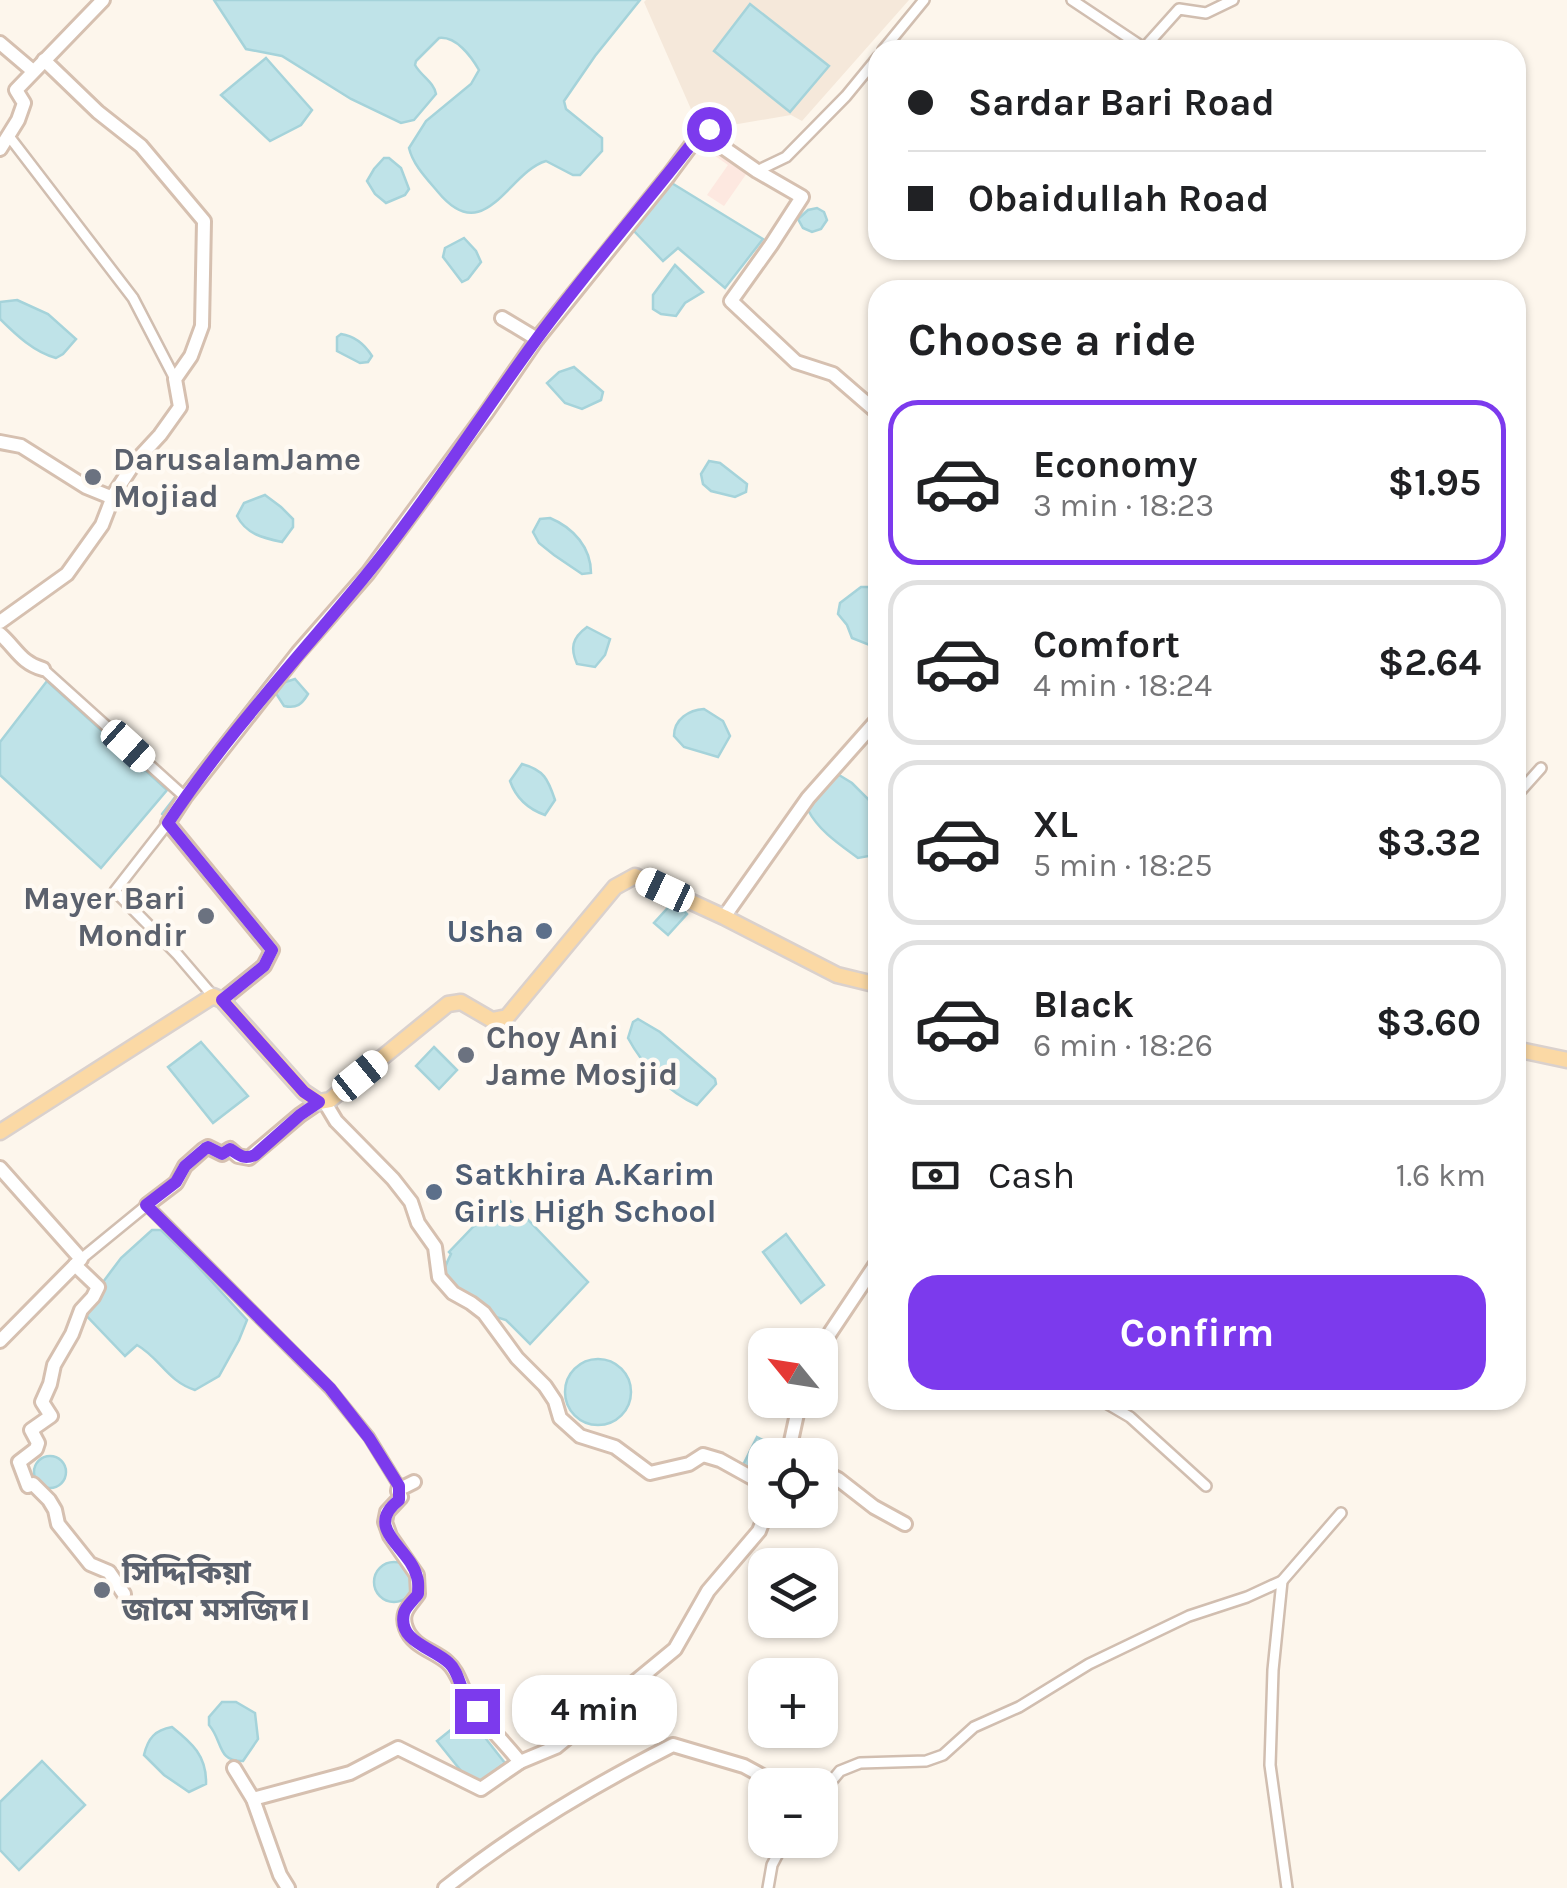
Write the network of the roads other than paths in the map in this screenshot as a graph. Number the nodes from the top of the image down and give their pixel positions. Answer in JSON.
{"nodes":[{"id":1,"x":103,"y":0,"type":"edge"},
{"id":2,"x":924,"y":0,"type":"edge"},
{"id":3,"x":1072,"y":0,"type":"edge"},
{"id":4,"x":1233,"y":0,"type":"edge"},
{"id":5,"x":892,"y":40,"type":"edge"},
{"id":6,"x":1132,"y":40,"type":"edge"},
{"id":7,"x":1151,"y":40,"type":"edge"},
{"id":8,"x":0,"y":43,"type":"edge"},
{"id":9,"x":44,"y":60,"type":"junction"},
{"id":10,"x":868,"y":69,"type":"edge"},
{"id":11,"x":33,"y":71,"type":"junction"},
{"id":12,"x":8,"y":136,"type":"junction"},
{"id":13,"x":0,"y":149,"type":"edge"},
{"id":14,"x":757,"y":171,"type":"junction"},
{"id":15,"x":502,"y":318,"type":"dead end"},
{"id":16,"x":537,"y":339,"type":"junction"},
{"id":17,"x":175,"y":380,"type":"junction"},
{"id":18,"x":868,"y":404,"type":"edge"},
{"id":19,"x":0,"y":442,"type":"edge"},
{"id":20,"x":113,"y":498,"type":"junction"},
{"id":21,"x":0,"y":622,"type":"edge"},
{"id":22,"x":0,"y":634,"type":"edge"},
{"id":23,"x":43,"y":668,"type":"joint"},
{"id":24,"x":868,"y":731,"type":"edge"},
{"id":25,"x":1541,"y":768,"type":"dead end"},
{"id":26,"x":1526,"y":785,"type":"edge"},
{"id":27,"x":185,"y":797,"type":"junction"},
{"id":28,"x":168,"y":823,"type":"junction"},
{"id":29,"x":724,"y":917,"type":"junction"},
{"id":30,"x":868,"y":983,"type":"edge"},
{"id":31,"x":218,"y":998,"type":"junction"},
{"id":32,"x":1526,"y":1052,"type":"edge"},
{"id":33,"x":1567,"y":1060,"type":"edge"},
{"id":34,"x":321,"y":1101,"type":"junction"},
{"id":35,"x":0,"y":1132,"type":"edge"},
{"id":36,"x":0,"y":1168,"type":"edge"},
{"id":37,"x":146,"y":1205,"type":"junction"},
{"id":38,"x":78,"y":1262,"type":"junction"},
{"id":39,"x":868,"y":1277,"type":"edge"},
{"id":40,"x":833,"y":1328,"type":"edge"},
{"id":41,"x":0,"y":1341,"type":"edge"},
{"id":42,"x":1119,"y":1410,"type":"edge"},
{"id":43,"x":748,"y":1476,"type":"edge"},
{"id":44,"x":838,"y":1479,"type":"edge"},
{"id":45,"x":414,"y":1482,"type":"dead end"},
{"id":46,"x":399,"y":1486,"type":"junction"},
{"id":47,"x":1206,"y":1486,"type":"dead end"},
{"id":48,"x":1341,"y":1513,"type":"dead end"},
{"id":49,"x":904,"y":1524,"type":"dead end"},
{"id":50,"x":759,"y":1528,"type":"edge"},
{"id":51,"x":1282,"y":1581,"type":"junction"},
{"id":52,"x":124,"y":1594,"type":"dead end"},
{"id":53,"x":520,"y":1762,"type":"junction"},
{"id":54,"x":234,"y":1768,"type":"dead end"},
{"id":55,"x":748,"y":1768,"type":"edge"},
{"id":56,"x":838,"y":1773,"type":"edge"},
{"id":57,"x":253,"y":1799,"type":"junction"},
{"id":58,"x":775,"y":1858,"type":"edge"},
{"id":59,"x":288,"y":1888,"type":"edge"},
{"id":60,"x":446,"y":1888,"type":"edge"},
{"id":61,"x":768,"y":1888,"type":"edge"},
{"id":62,"x":1287,"y":1888,"type":"edge"}],
"edges":[{"from":1,"to":9,"type":"main road"},
{"from":2,"to":5,"type":"street"},
{"from":3,"to":6,"type":"street"},
{"from":4,"to":7,"type":"street"},
{"from":8,"to":11,"type":"main road"},
{"from":9,"to":11,"type":"main road"},
{"from":9,"to":17,"type":"main road"},
{"from":10,"to":14,"type":"street"},
{"from":11,"to":12,"type":"main road"},
{"from":12,"to":13,"type":"main road"},
{"from":12,"to":17,"type":"street"},
{"from":14,"to":16,"type":"main road"},
{"from":14,"to":18,"type":"main road"},
{"from":15,"to":16,"type":"main road"},
{"from":16,"to":27,"type":"main road"},
{"from":17,"to":20,"type":"main road"},
{"from":19,"to":20,"type":"main road"},
{"from":20,"to":21,"type":"main road"},
{"from":22,"to":23,"type":"main road"},
{"from":23,"to":27,"type":"street"},
{"from":24,"to":29,"type":"main road"},
{"from":25,"to":26,"type":"street"},
{"from":27,"to":28,"type":"main road"},
{"from":28,"to":31,"type":"street"},
{"from":28,"to":31,"type":"main road"},
{"from":29,"to":30,"type":"main road"},
{"from":29,"to":34,"type":"main road"},
{"from":31,"to":34,"type":"main road"},
{"from":31,"to":35,"type":"main road"},
{"from":32,"to":33,"type":"main road"},
{"from":34,"to":37,"type":"main road"},
{"from":34,"to":43,"type":"main road"},
{"from":36,"to":38,"type":"main road"},
{"from":37,"to":38,"type":"street"},
{"from":37,"to":46,"type":"street"},
{"from":38,"to":41,"type":"main road"},
{"from":38,"to":52,"type":"main road"},
{"from":39,"to":40,"type":"main road"},
{"from":42,"to":47,"type":"street"},
{"from":44,"to":49,"type":"main road"},
{"from":45,"to":46,"type":"main road"},
{"from":46,"to":53,"type":"main road"},
{"from":48,"to":51,"type":"street"},
{"from":50,"to":53,"type":"main road"},
{"from":51,"to":56,"type":"street"},
{"from":51,"to":62,"type":"street"},
{"from":53,"to":57,"type":"main road"},
{"from":54,"to":57,"type":"main road"},
{"from":55,"to":60,"type":"main road"},
{"from":57,"to":59,"type":"main road"},
{"from":58,"to":61,"type":"street"}]}
